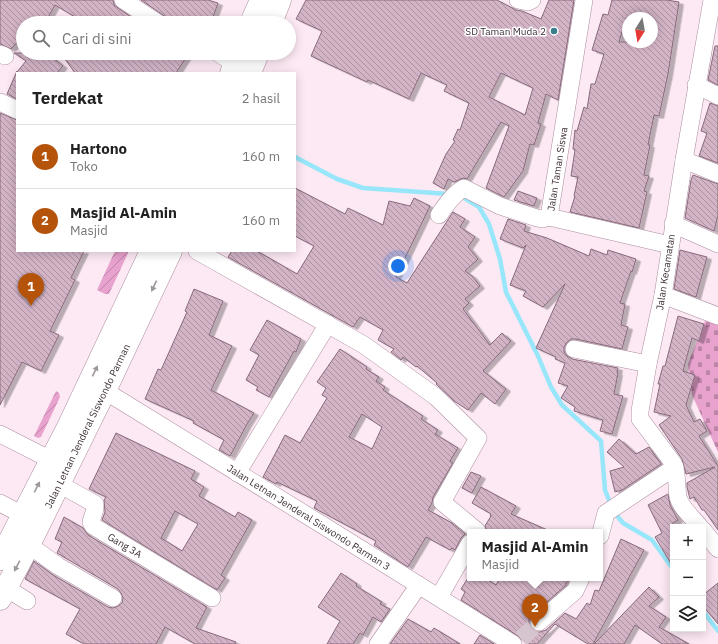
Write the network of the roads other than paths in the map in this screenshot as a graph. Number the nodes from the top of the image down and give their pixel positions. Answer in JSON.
{"nodes":[{"id":1,"x":123,"y":0,"type":"edge"},
{"id":2,"x":280,"y":0,"type":"edge"},
{"id":3,"x":518,"y":0,"type":"edge"},
{"id":4,"x":532,"y":0,"type":"edge"},
{"id":5,"x":584,"y":0,"type":"edge"},
{"id":6,"x":714,"y":4,"type":"edge"},
{"id":7,"x":147,"y":16,"type":"edge"},
{"id":8,"x":263,"y":16,"type":"edge"},
{"id":9,"x":696,"y":85,"type":"junction"},
{"id":10,"x":718,"y":96,"type":"edge"},
{"id":11,"x":0,"y":102,"type":"edge"},
{"id":12,"x":16,"y":110,"type":"edge"},
{"id":13,"x":684,"y":160,"type":"junction"},
{"id":14,"x":718,"y":174,"type":"edge"},
{"id":15,"x":439,"y":215,"type":"dead end"},
{"id":16,"x":549,"y":217,"type":"junction"},
{"id":17,"x":673,"y":224,"type":"junction"},
{"id":18,"x":718,"y":244,"type":"edge"},
{"id":19,"x":670,"y":245,"type":"junction"},
{"id":20,"x":151,"y":252,"type":"edge"},
{"id":21,"x":171,"y":252,"type":"edge"},
{"id":22,"x":199,"y":252,"type":"edge"},
{"id":23,"x":663,"y":294,"type":"junction"},
{"id":24,"x":718,"y":316,"type":"edge"},
{"id":25,"x":328,"y":324,"type":"junction"},
{"id":26,"x":574,"y":350,"type":"dead end"},
{"id":27,"x":648,"y":364,"type":"junction"},
{"id":28,"x":105,"y":392,"type":"junction"},
{"id":29,"x":0,"y":434,"type":"edge"},
{"id":30,"x":51,"y":460,"type":"junction"},
{"id":31,"x":675,"y":467,"type":"junction"},
{"id":32,"x":237,"y":473,"type":"junction"},
{"id":33,"x":59,"y":484,"type":"junction"},
{"id":34,"x":0,"y":504,"type":"edge"},
{"id":35,"x":23,"y":515,"type":"junction"},
{"id":36,"x":698,"y":524,"type":"edge"},
{"id":37,"x":475,"y":529,"type":"edge"},
{"id":38,"x":603,"y":529,"type":"edge"},
{"id":39,"x":706,"y":534,"type":"edge"},
{"id":40,"x":29,"y":544,"type":"junction"},
{"id":41,"x":467,"y":548,"type":"edge"},
{"id":42,"x":718,"y":548,"type":"edge"},
{"id":43,"x":0,"y":559,"type":"edge"},
{"id":44,"x":580,"y":581,"type":"edge"},
{"id":45,"x":419,"y":585,"type":"junction"},
{"id":46,"x":3,"y":594,"type":"edge"},
{"id":47,"x":439,"y":597,"type":"junction"},
{"id":48,"x":113,"y":598,"type":"dead end"},
{"id":49,"x":212,"y":598,"type":"dead end"},
{"id":50,"x":27,"y":601,"type":"dead end"},
{"id":51,"x":539,"y":622,"type":"tunnel mouth"},
{"id":52,"x":517,"y":642,"type":"edge"},
{"id":53,"x":378,"y":644,"type":"edge"}],
"edges":[{"from":1,"to":7,"type":"street"},
{"from":2,"to":8,"type":"main road"},
{"from":3,"to":4,"type":"street"},
{"from":5,"to":16,"type":"street","name":"Jalan Taman Siswa"},
{"from":6,"to":9,"type":"street","name":"Jalan Kecamatan"},
{"from":9,"to":10,"type":"street"},
{"from":9,"to":13,"type":"street","name":"Jalan Kecamatan"},
{"from":11,"to":12,"type":"street"},
{"from":13,"to":14,"type":"street"},
{"from":13,"to":17,"type":"street","name":"Jalan Kecamatan"},
{"from":15,"to":16,"type":"street"},
{"from":16,"to":19,"type":"street","name":"Jalan Taman Siswa"},
{"from":17,"to":18,"type":"street"},
{"from":17,"to":19,"type":"street","name":"Jalan Kecamatan"},
{"from":19,"to":23,"type":"street","name":"Jalan Kecamatan"},
{"from":30,"to":20,"type":"main road","name":"Jalan Letnan Jenderal Siswondo Parman","one_way":true},
{"from":21,"to":28,"type":"main road","name":"Jalan Letnan Jenderal Siswondo Parman","one_way":true},
{"from":22,"to":25,"type":"street"},
{"from":23,"to":24,"type":"street"},
{"from":23,"to":27,"type":"street","name":"Jalan Kecamatan"},
{"from":25,"to":32,"type":"street"},
{"from":25,"to":37,"type":"street"},
{"from":26,"to":27,"type":"street"},
{"from":27,"to":31,"type":"street","name":"Jalan Kecamatan"},
{"from":28,"to":32,"type":"street","name":"Jalan Letnan Jenderal Siswondo Parman 3"},
{"from":28,"to":33,"type":"main road","name":"Jalan Letnan Jenderal Siswondo Parman"},
{"from":29,"to":30,"type":"street"},
{"from":35,"to":30,"type":"main road","name":"Jalan Letnan Jenderal Siswondo Parman","one_way":true},
{"from":31,"to":36,"type":"street","name":"Jalan Kecamatan"},
{"from":31,"to":38,"type":"street"},
{"from":32,"to":45,"type":"street","name":"Jalan Letnan Jenderal Siswondo Parman 3"},
{"from":33,"to":40,"type":"main road","name":"Jalan Letnan Jenderal Siswondo Parman"},
{"from":33,"to":49,"type":"street","name":"Gang 3A"},
{"from":34,"to":35,"type":"street"},
{"from":35,"to":43,"type":"main road","name":"Jalan Letnan Jenderal Siswondo Parman"},
{"from":39,"to":42,"type":"street"},
{"from":40,"to":46,"type":"main road","name":"Jalan Letnan Jenderal Siswondo Parman","one_way":true},
{"from":40,"to":48,"type":"street"},
{"from":41,"to":47,"type":"street"},
{"from":44,"to":51,"type":"street"},
{"from":45,"to":47,"type":"street","name":"Jalan Letnan Jenderal Siswondo Parman 3"},
{"from":45,"to":53,"type":"street"},
{"from":46,"to":50,"type":"street"},
{"from":47,"to":52,"type":"street","name":"Jalan Letnan Jenderal Siswondo Parman 3"}]}
